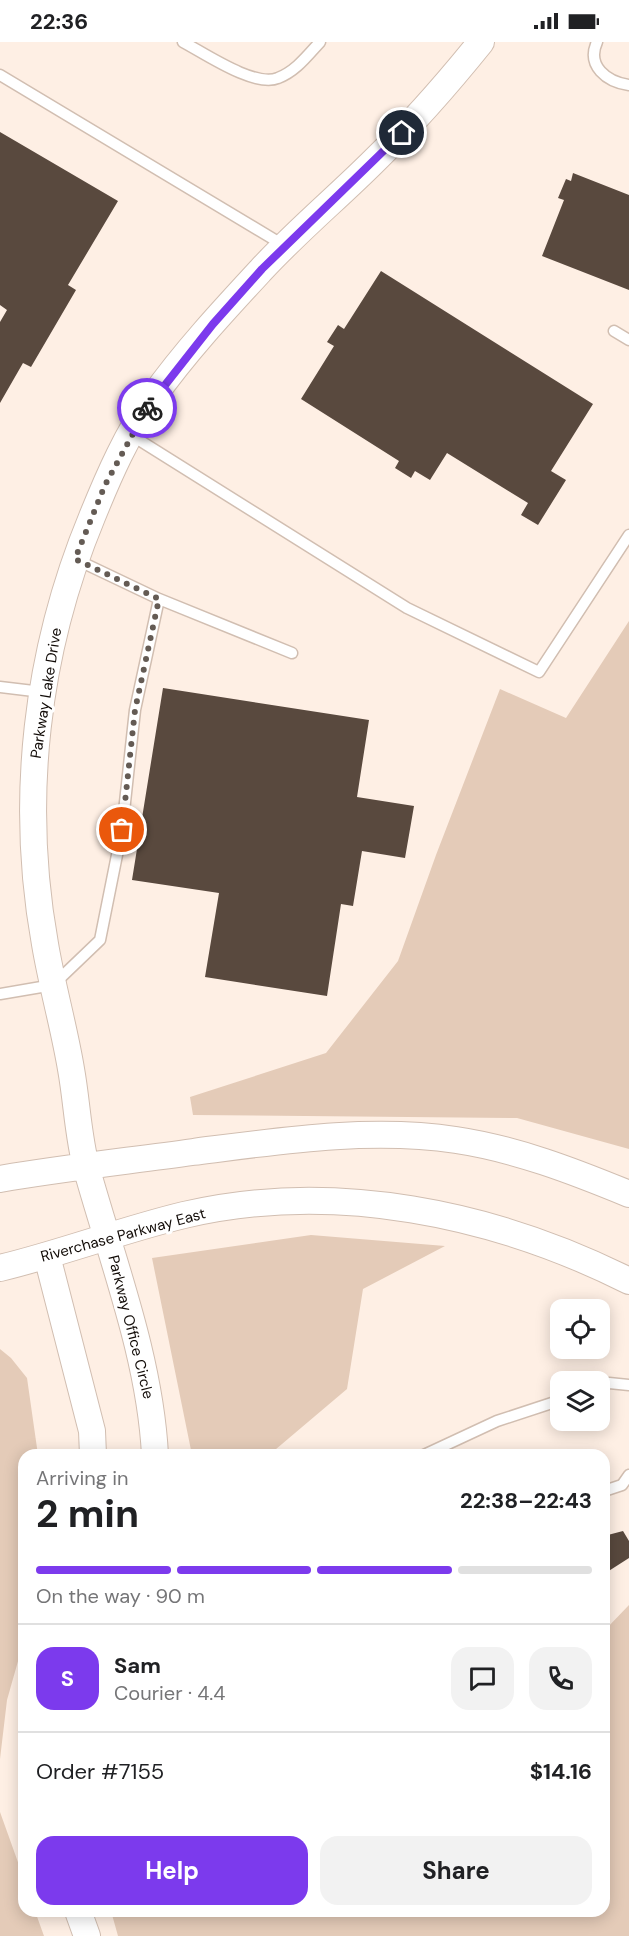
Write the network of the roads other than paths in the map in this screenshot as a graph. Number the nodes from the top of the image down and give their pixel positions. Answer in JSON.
{"nodes":[{"id":1,"x":183,"y":42,"type":"edge"},
{"id":2,"x":320,"y":42,"type":"edge"},
{"id":3,"x":481,"y":42,"type":"edge"},
{"id":4,"x":597,"y":42,"type":"edge"},
{"id":5,"x":0,"y":75,"type":"edge"},
{"id":6,"x":629,"y":85,"type":"edge"},
{"id":7,"x":285,"y":246,"type":"junction"},
{"id":8,"x":614,"y":331,"type":"dead end"},
{"id":9,"x":629,"y":340,"type":"edge"},
{"id":10,"x":130,"y":435,"type":"junction"},
{"id":11,"x":629,"y":535,"type":"edge"},
{"id":12,"x":75,"y":559,"type":"junction"},
{"id":13,"x":159,"y":599,"type":"junction"},
{"id":14,"x":292,"y":652,"type":"dead end"},
{"id":15,"x":0,"y":687,"type":"edge"},
{"id":16,"x":42,"y":692,"type":"junction"},
{"id":17,"x":53,"y":985,"type":"junction"},
{"id":18,"x":0,"y":994,"type":"edge"},
{"id":19,"x":86,"y":1166,"type":"junction"},
{"id":20,"x":0,"y":1179,"type":"edge"},
{"id":21,"x":629,"y":1194,"type":"edge"},
{"id":22,"x":108,"y":1236,"type":"junction"},
{"id":23,"x":47,"y":1256,"type":"junction"},
{"id":24,"x":0,"y":1268,"type":"edge"},
{"id":25,"x":629,"y":1281,"type":"edge"},
{"id":26,"x":610,"y":1383,"type":"edge"},
{"id":27,"x":629,"y":1385,"type":"edge"},
{"id":28,"x":550,"y":1404,"type":"edge"},
{"id":29,"x":93,"y":1449,"type":"edge"},
{"id":30,"x":155,"y":1449,"type":"edge"},
{"id":31,"x":437,"y":1449,"type":"edge"},
{"id":32,"x":629,"y":1475,"type":"edge"},
{"id":33,"x":610,"y":1489,"type":"edge"},
{"id":34,"x":80,"y":1917,"type":"edge"},
{"id":35,"x":87,"y":1936,"type":"edge"}],
"edges":[{"from":1,"to":2,"type":"lane"},
{"from":3,"to":7,"type":"street","name":"Parkway Lake Drive"},
{"from":4,"to":6,"type":"lane"},
{"from":5,"to":7,"type":"lane"},
{"from":7,"to":10,"type":"street","name":"Parkway Lake Drive"},
{"from":8,"to":9,"type":"lane"},
{"from":10,"to":11,"type":"lane"},
{"from":10,"to":12,"type":"street","name":"Parkway Lake Drive"},
{"from":12,"to":13,"type":"lane"},
{"from":12,"to":16,"type":"street","name":"Parkway Lake Drive"},
{"from":13,"to":14,"type":"lane"},
{"from":13,"to":17,"type":"lane"},
{"from":15,"to":16,"type":"lane"},
{"from":16,"to":17,"type":"street","name":"Parkway Lake Drive"},
{"from":17,"to":18,"type":"lane"},
{"from":17,"to":19,"type":"street","name":"Parkway Lake Drive"},
{"from":19,"to":20,"type":"street"},
{"from":19,"to":21,"type":"street"},
{"from":19,"to":22,"type":"street","name":"Parkway Office Circle"},
{"from":22,"to":23,"type":"street","name":"Riverchase Parkway East"},
{"from":22,"to":25,"type":"street","name":"Riverchase Parkway East"},
{"from":22,"to":30,"type":"street","name":"Parkway Office Circle"},
{"from":23,"to":24,"type":"street","name":"Riverchase Parkway East"},
{"from":23,"to":29,"type":"street"},
{"from":26,"to":27,"type":"lane"},
{"from":28,"to":31,"type":"lane"},
{"from":32,"to":33,"type":"lane"},
{"from":34,"to":35,"type":"street"}]}
